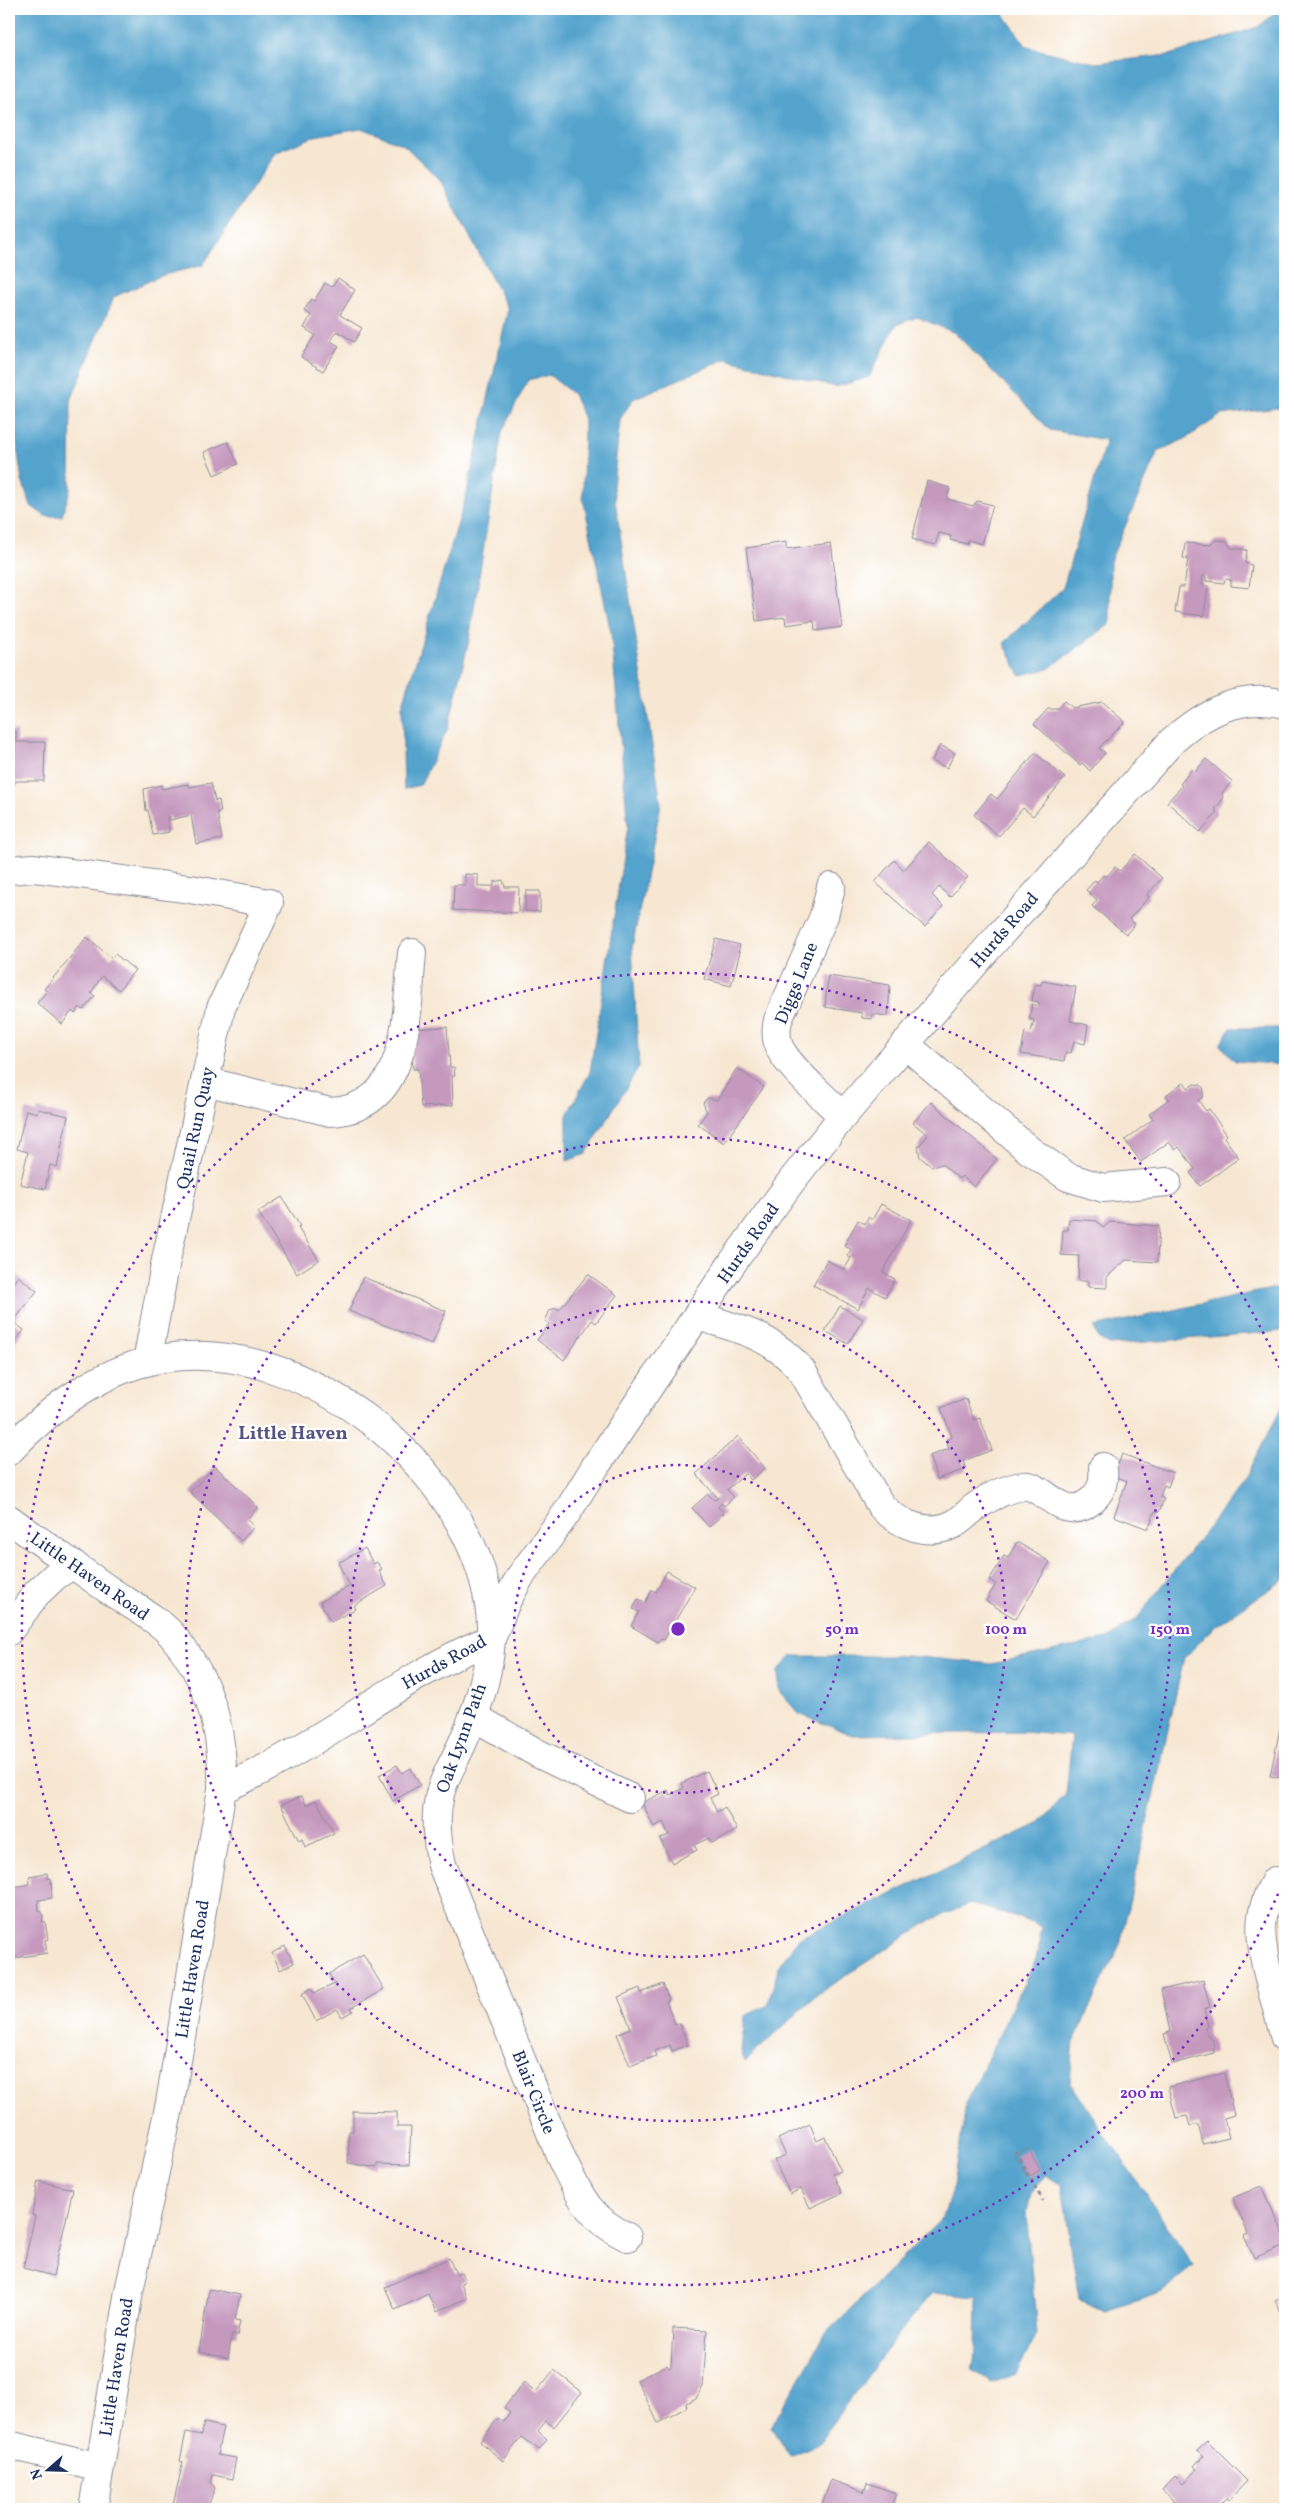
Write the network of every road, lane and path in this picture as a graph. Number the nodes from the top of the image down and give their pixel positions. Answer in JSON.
{"nodes":[{"id":1,"x":1285,"y":704,"type":"edge"},
{"id":2,"x":9,"y":870,"type":"edge"},
{"id":3,"x":831,"y":887,"type":"dead end"},
{"id":4,"x":412,"y":953,"type":"dead end"},
{"id":5,"x":905,"y":1044,"type":"junction"},
{"id":6,"x":205,"y":1081,"type":"junction"},
{"id":7,"x":843,"y":1116,"type":"junction"},
{"id":8,"x":1167,"y":1182,"type":"dead end"},
{"id":9,"x":698,"y":1316,"type":"junction"},
{"id":10,"x":147,"y":1362,"type":"junction"},
{"id":11,"x":9,"y":1452,"type":"edge"},
{"id":12,"x":1103,"y":1467,"type":"dead end"},
{"id":13,"x":9,"y":1519,"type":"edge"},
{"id":14,"x":73,"y":1564,"type":"junction"},
{"id":15,"x":9,"y":1631,"type":"edge"},
{"id":16,"x":491,"y":1639,"type":"junction"},
{"id":17,"x":473,"y":1716,"type":"junction"},
{"id":18,"x":222,"y":1789,"type":"junction"},
{"id":19,"x":630,"y":1798,"type":"dead end"},
{"id":20,"x":1275,"y":1880,"type":"dead end"},
{"id":21,"x":467,"y":1927,"type":"joint"},
{"id":22,"x":1285,"y":2038,"type":"edge"},
{"id":23,"x":1015,"y":2151,"type":"dead end"},
{"id":24,"x":1043,"y":2201,"type":"dead end"},
{"id":25,"x":627,"y":2237,"type":"dead end"},
{"id":26,"x":9,"y":2445,"type":"edge"},
{"id":27,"x":100,"y":2468,"type":"junction"},
{"id":28,"x":93,"y":2509,"type":"edge"}],
"edges":[{"from":1,"to":5,"type":"street","name":"Hurds Road"},
{"from":2,"to":6,"type":"street","name":"Quail Run Quay"},
{"from":3,"to":7,"type":"street","name":"Diggs Lane"},
{"from":4,"to":6,"type":"street"},
{"from":5,"to":7,"type":"street","name":"Hurds Road"},
{"from":5,"to":8,"type":"street"},
{"from":6,"to":10,"type":"street","name":"Quail Run Quay"},
{"from":7,"to":9,"type":"street","name":"Hurds Road"},
{"from":9,"to":12,"type":"street"},
{"from":9,"to":16,"type":"street","name":"Hurds Road"},
{"from":10,"to":11,"type":"street","name":"Oak Lynn Path"},
{"from":10,"to":16,"type":"street","name":"Oak Lynn Path"},
{"from":13,"to":14,"type":"street","name":"Little Haven Road"},
{"from":14,"to":15,"type":"street"},
{"from":14,"to":18,"type":"street","name":"Little Haven Road"},
{"from":16,"to":17,"type":"street","name":"Oak Lynn Path"},
{"from":16,"to":18,"type":"street","name":"Hurds Road"},
{"from":17,"to":19,"type":"street"},
{"from":17,"to":21,"type":"street","name":"Oak Lynn Path"},
{"from":18,"to":27,"type":"street","name":"Little Haven Road"},
{"from":20,"to":22,"type":"street"},
{"from":21,"to":25,"type":"street","name":"Blair Circle"},
{"from":23,"to":24,"type":"path"},
{"from":26,"to":27,"type":"street"},
{"from":27,"to":28,"type":"street","name":"Little Haven Road"}]}
